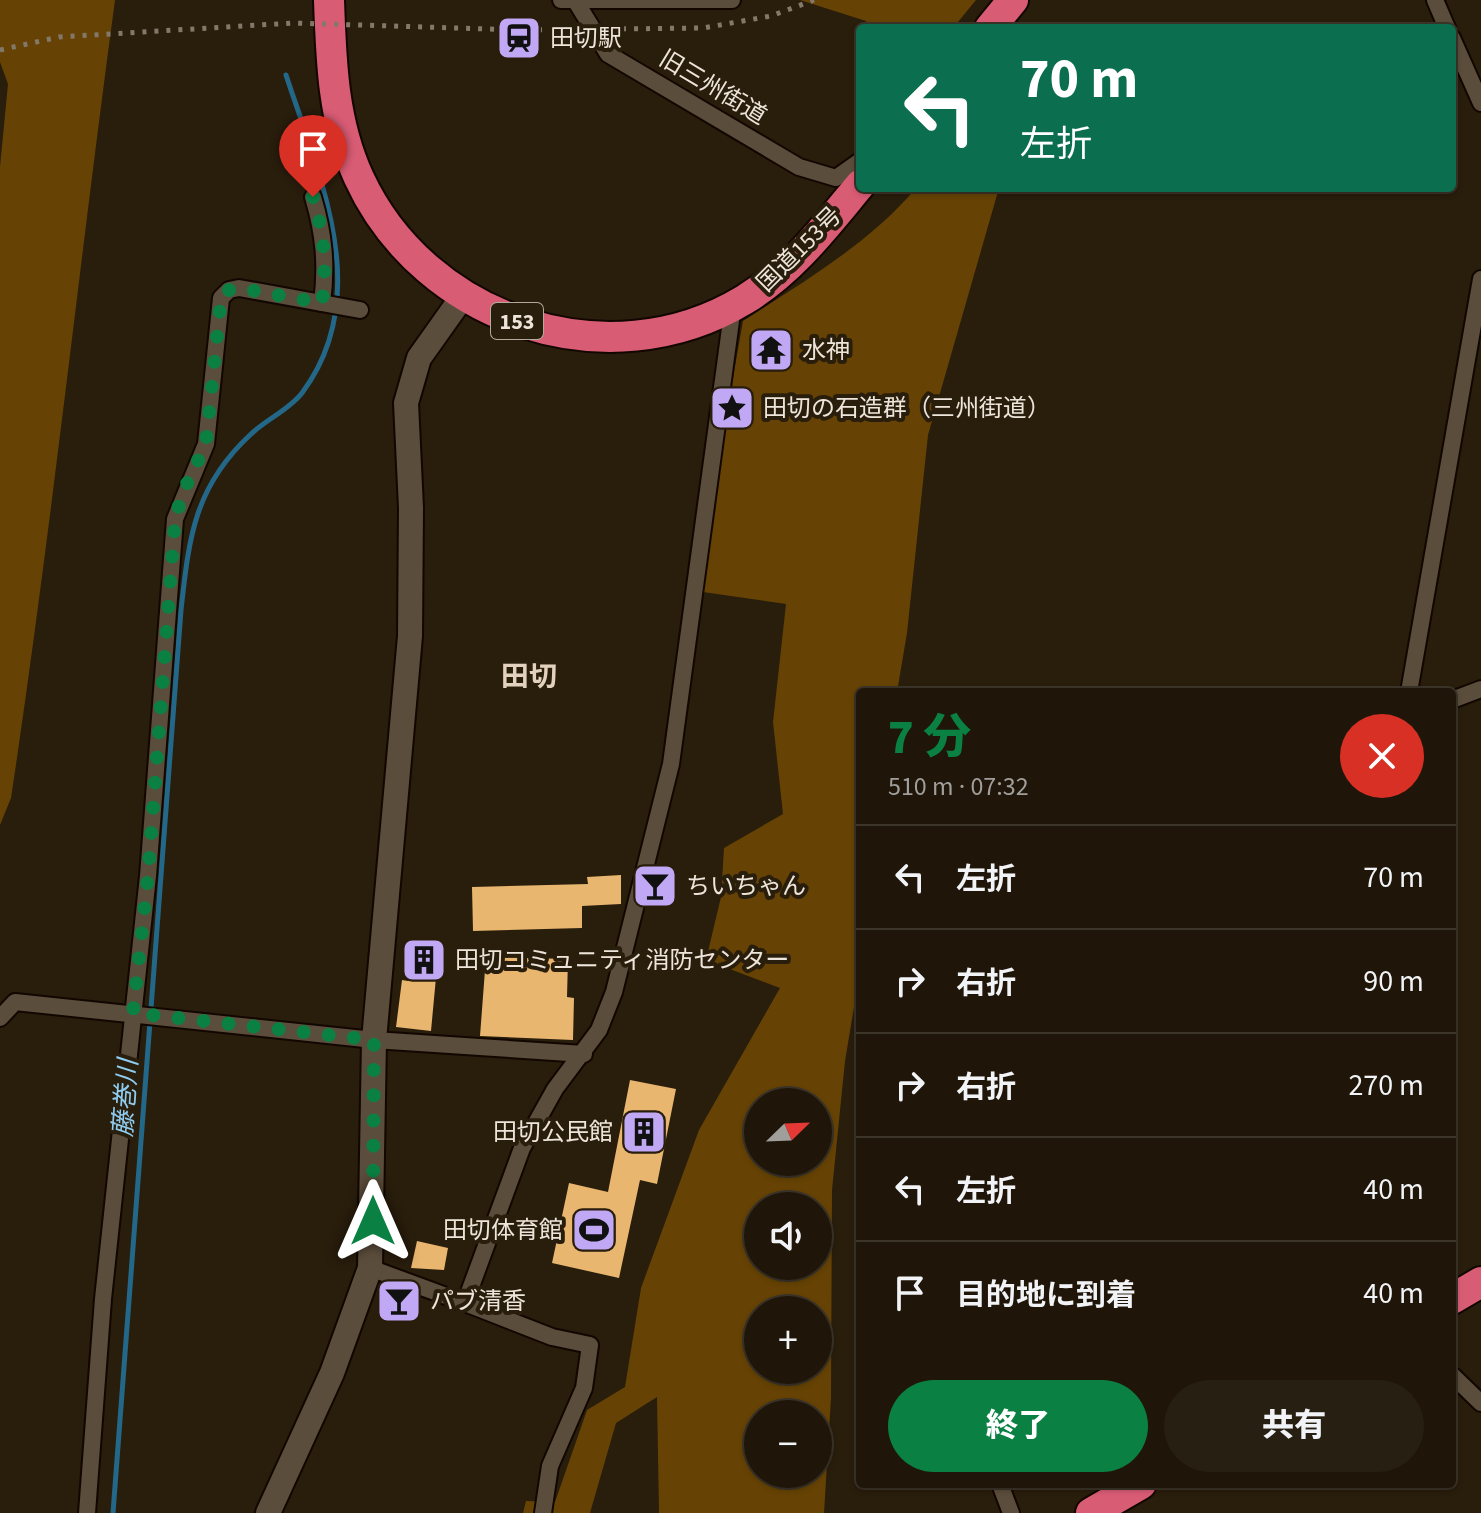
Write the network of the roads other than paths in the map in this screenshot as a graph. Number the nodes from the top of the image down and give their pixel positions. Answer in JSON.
{"nodes":[{"id":1,"x":329,"y":0,"type":"edge"},
{"id":2,"x":571,"y":0,"type":"edge"},
{"id":3,"x":732,"y":0,"type":"edge"},
{"id":4,"x":1013,"y":0,"type":"edge"},
{"id":5,"x":1435,"y":0,"type":"edge"},
{"id":6,"x":993,"y":24,"type":"edge"},
{"id":7,"x":1445,"y":24,"type":"edge"},
{"id":8,"x":1456,"y":47,"type":"edge"},
{"id":9,"x":1481,"y":103,"type":"edge"},
{"id":10,"x":856,"y":164,"type":"edge"},
{"id":11,"x":856,"y":189,"type":"edge"},
{"id":12,"x":313,"y":197,"type":"dead end"},
{"id":13,"x":1481,"y":279,"type":"edge"},
{"id":14,"x":463,"y":296,"type":"junction"},
{"id":15,"x":324,"y":303,"type":"junction"},
{"id":16,"x":733,"y":306,"type":"junction"},
{"id":17,"x":354,"y":309,"type":"dead end"},
{"id":18,"x":1410,"y":688,"type":"edge"},
{"id":19,"x":1481,"y":689,"type":"edge"},
{"id":20,"x":1456,"y":698,"type":"edge"},
{"id":21,"x":133,"y":1013,"type":"junction"},
{"id":22,"x":0,"y":1018,"type":"edge"},
{"id":23,"x":374,"y":1040,"type":"junction"},
{"id":24,"x":584,"y":1054,"type":"junction"},
{"id":25,"x":370,"y":1268,"type":"junction"},
{"id":26,"x":1481,"y":1282,"type":"edge"},
{"id":27,"x":1456,"y":1297,"type":"edge"},
{"id":28,"x":465,"y":1303,"type":"junction"},
{"id":29,"x":1456,"y":1379,"type":"edge"},
{"id":30,"x":1481,"y":1403,"type":"edge"},
{"id":31,"x":1002,"y":1488,"type":"edge"},
{"id":32,"x":1134,"y":1488,"type":"edge"},
{"id":33,"x":87,"y":1513,"type":"edge"},
{"id":34,"x":268,"y":1513,"type":"edge"},
{"id":35,"x":543,"y":1513,"type":"edge"},
{"id":36,"x":1011,"y":1513,"type":"edge"},
{"id":37,"x":1091,"y":1513,"type":"edge"}],
"edges":[{"from":1,"to":14,"type":"highway","name":"国道153号","number":"153"},
{"from":2,"to":3,"type":"street"},
{"from":2,"to":10,"type":"street","name":"旧三州街道"},
{"from":4,"to":6,"type":"highway"},
{"from":5,"to":7,"type":"street"},
{"from":8,"to":9,"type":"street"},
{"from":11,"to":16,"type":"highway","name":"国道153号","number":"153"},
{"from":12,"to":15,"type":"street"},
{"from":13,"to":18,"type":"street"},
{"from":14,"to":16,"type":"highway","name":"国道153号","number":"153"},
{"from":14,"to":23,"type":"street"},
{"from":15,"to":17,"type":"street"},
{"from":15,"to":21,"type":"street"},
{"from":16,"to":24,"type":"street"},
{"from":19,"to":20,"type":"street"},
{"from":21,"to":22,"type":"street"},
{"from":21,"to":23,"type":"street"},
{"from":21,"to":33,"type":"street"},
{"from":23,"to":24,"type":"street"},
{"from":23,"to":25,"type":"street"},
{"from":24,"to":28,"type":"street"},
{"from":25,"to":28,"type":"street"},
{"from":25,"to":34,"type":"street"},
{"from":26,"to":27,"type":"highway"},
{"from":28,"to":35,"type":"street"},
{"from":29,"to":30,"type":"street"},
{"from":31,"to":36,"type":"street"},
{"from":32,"to":37,"type":"highway"}]}
